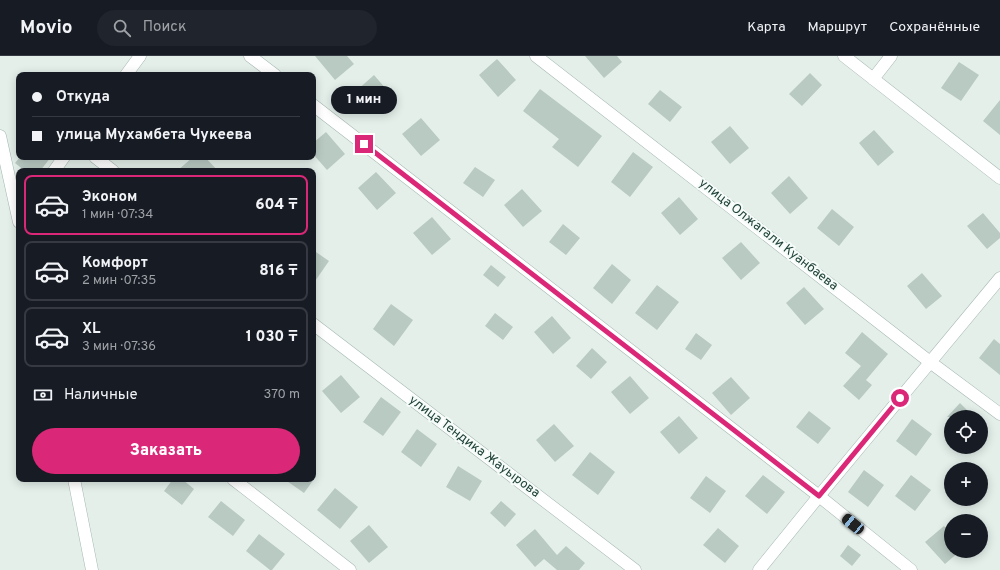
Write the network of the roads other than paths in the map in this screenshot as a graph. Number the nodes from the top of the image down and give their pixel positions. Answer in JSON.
{"nodes":[{"id":1,"x":140,"y":56,"type":"edge"},
{"id":2,"x":250,"y":56,"type":"edge"},
{"id":3,"x":536,"y":56,"type":"edge"},
{"id":4,"x":844,"y":56,"type":"edge"},
{"id":5,"x":891,"y":56,"type":"edge"},
{"id":6,"x":128,"y":72,"type":"edge"},
{"id":7,"x":271,"y":72,"type":"edge"},
{"id":8,"x":873,"y":79,"type":"junction"},
{"id":9,"x":316,"y":107,"type":"edge"},
{"id":10,"x":0,"y":136,"type":"edge"},
{"id":11,"x":99,"y":160,"type":"edge"},
{"id":12,"x":109,"y":168,"type":"edge"},
{"id":13,"x":1000,"y":178,"type":"edge"},
{"id":14,"x":16,"y":208,"type":"edge"},
{"id":15,"x":1000,"y":278,"type":"edge"},
{"id":16,"x":316,"y":326,"type":"edge"},
{"id":17,"x":930,"y":362,"type":"junction"},
{"id":18,"x":1000,"y":414,"type":"edge"},
{"id":19,"x":75,"y":482,"type":"edge"},
{"id":20,"x":237,"y":482,"type":"edge"},
{"id":21,"x":819,"y":496,"type":"junction"},
{"id":22,"x":92,"y":570,"type":"edge"},
{"id":23,"x":350,"y":570,"type":"edge"},
{"id":24,"x":635,"y":570,"type":"edge"},
{"id":25,"x":759,"y":570,"type":"edge"},
{"id":26,"x":910,"y":570,"type":"edge"}],
"edges":[{"from":1,"to":6,"type":"street"},
{"from":2,"to":7,"type":"street"},
{"from":3,"to":17,"type":"street","name":"улица Олжагали Куанбаева"},
{"from":4,"to":8,"type":"street"},
{"from":5,"to":8,"type":"street"},
{"from":8,"to":13,"type":"street"},
{"from":9,"to":21,"type":"street"},
{"from":10,"to":14,"type":"street"},
{"from":11,"to":12,"type":"street"},
{"from":15,"to":17,"type":"street"},
{"from":16,"to":24,"type":"street","name":"улица Тендика Жауырова"},
{"from":17,"to":18,"type":"street","name":"улица Олжагали Куанбаева"},
{"from":17,"to":21,"type":"street"},
{"from":19,"to":22,"type":"street"},
{"from":20,"to":23,"type":"street"},
{"from":21,"to":25,"type":"street"},
{"from":21,"to":26,"type":"street"}]}
